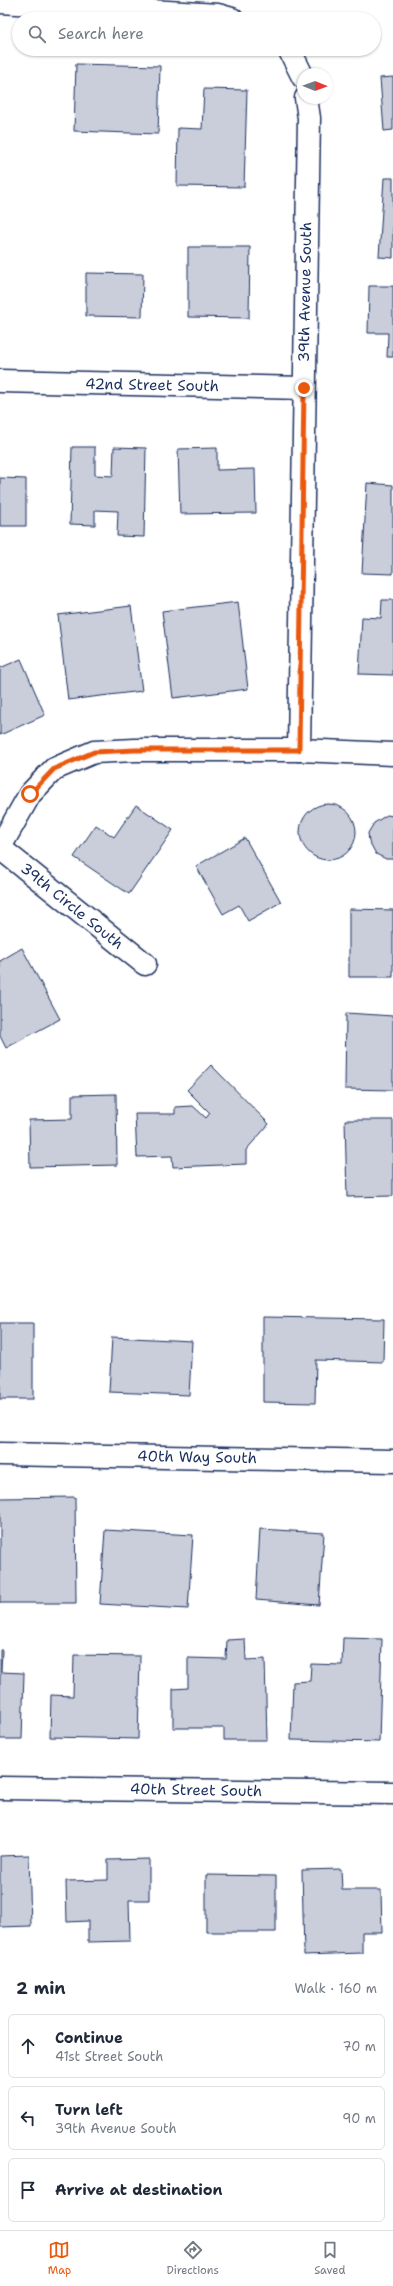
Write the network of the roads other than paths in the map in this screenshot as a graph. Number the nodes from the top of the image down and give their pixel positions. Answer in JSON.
{"nodes":[{"id":1,"x":0,"y":2,"type":"edge"},
{"id":2,"x":168,"y":12,"type":"edge"},
{"id":3,"x":292,"y":56,"type":"edge"},
{"id":4,"x":298,"y":68,"type":"edge"},
{"id":5,"x":307,"y":104,"type":"edge"},
{"id":6,"x":0,"y":381,"type":"edge"},
{"id":7,"x":304,"y":388,"type":"junction"},
{"id":8,"x":299,"y":750,"type":"junction"},
{"id":9,"x":393,"y":754,"type":"edge"},
{"id":10,"x":0,"y":848,"type":"edge"},
{"id":11,"x":145,"y":964,"type":"dead end"},
{"id":12,"x":0,"y":1454,"type":"edge"},
{"id":13,"x":393,"y":1461,"type":"edge"},
{"id":14,"x":0,"y":1788,"type":"edge"},
{"id":15,"x":393,"y":1793,"type":"edge"}],
"edges":[{"from":1,"to":2,"type":"street"},
{"from":3,"to":4,"type":"street"},
{"from":5,"to":7,"type":"street","name":"39th Avenue South"},
{"from":6,"to":7,"type":"street","name":"42nd Street South"},
{"from":7,"to":8,"type":"street","name":"39th Avenue South"},
{"from":8,"to":9,"type":"street"},
{"from":8,"to":10,"type":"street"},
{"from":10,"to":11,"type":"street","name":"39th Circle South"},
{"from":12,"to":13,"type":"street","name":"40th Way South"},
{"from":14,"to":15,"type":"street","name":"40th Street South"}]}
